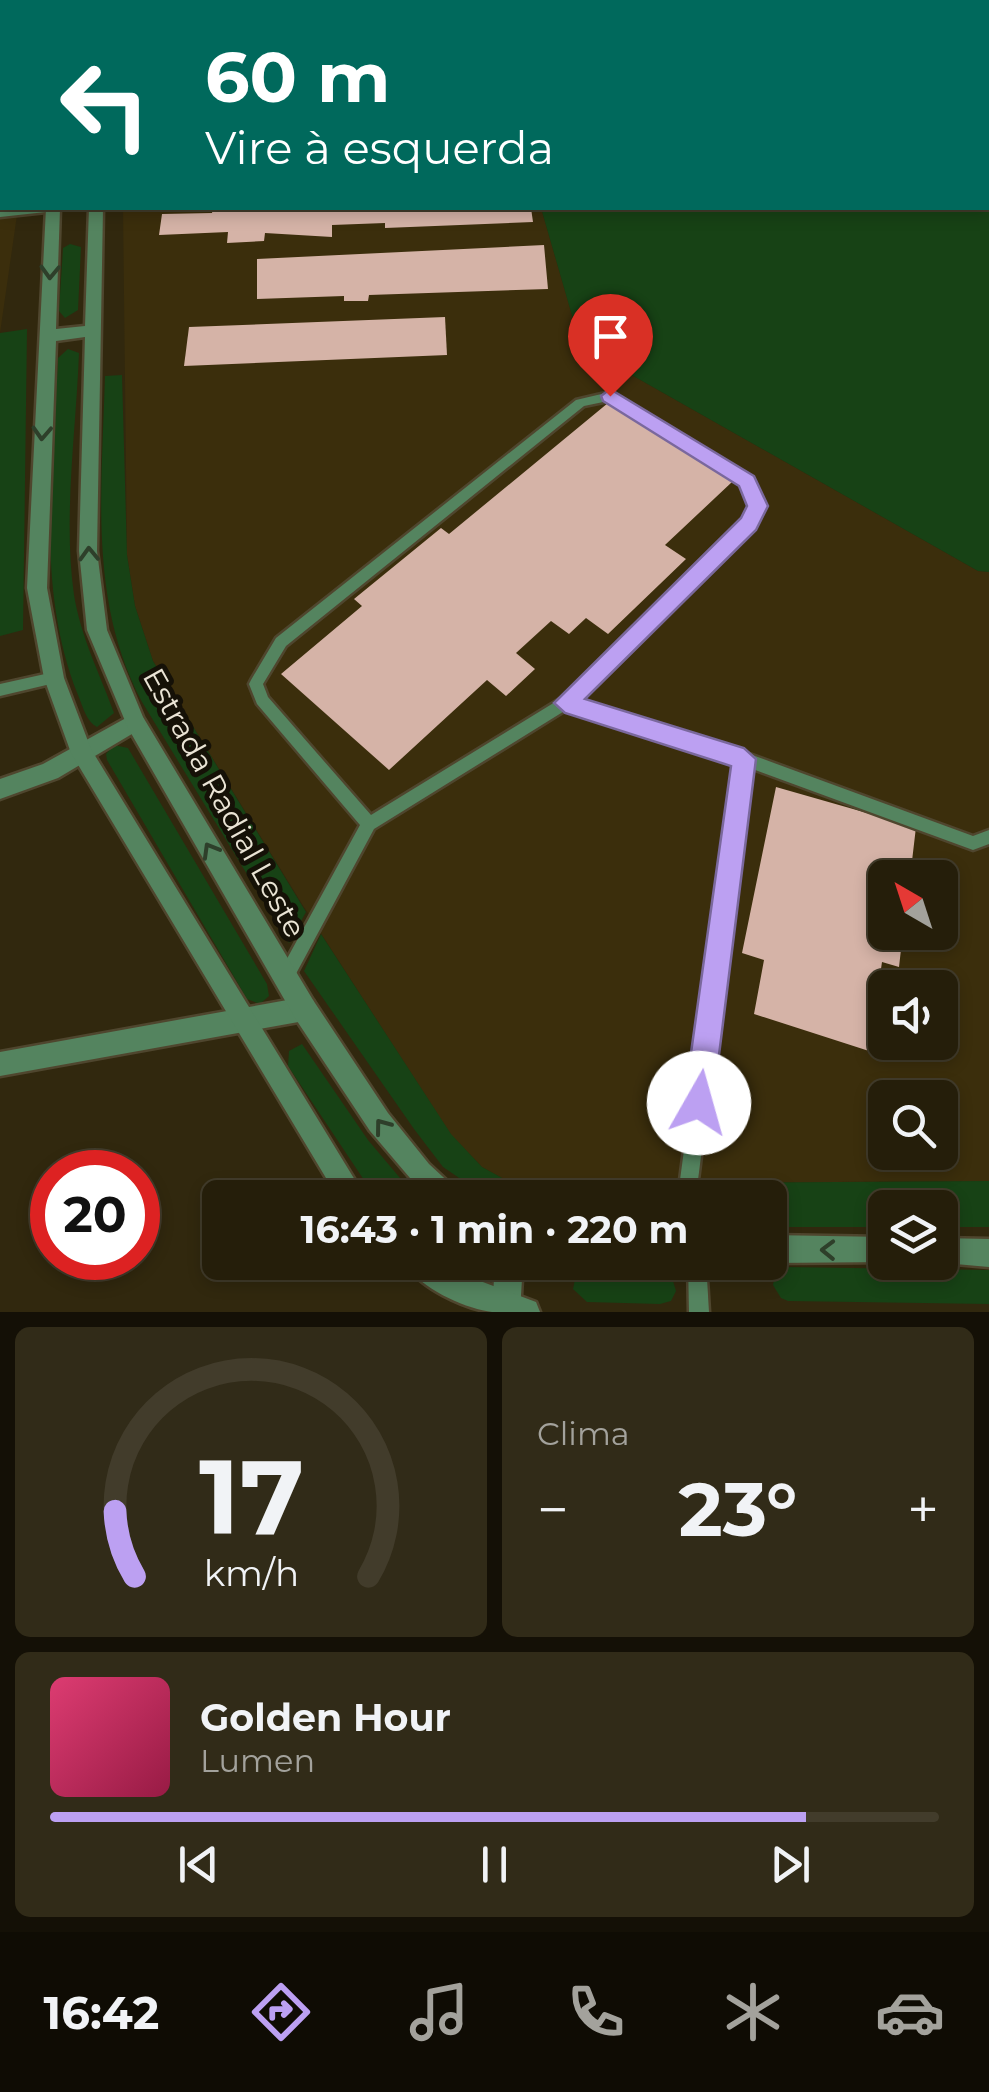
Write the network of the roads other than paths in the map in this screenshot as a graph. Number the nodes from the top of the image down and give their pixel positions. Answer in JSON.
{"nodes":[{"id":1,"x":35,"y":210,"type":"edge"},
{"id":2,"x":53,"y":210,"type":"edge"},
{"id":3,"x":96,"y":210,"type":"edge"},
{"id":4,"x":0,"y":214,"type":"edge"},
{"id":5,"x":93,"y":331,"type":"junction"},
{"id":6,"x":48,"y":336,"type":"junction"},
{"id":7,"x":54,"y":678,"type":"junction"},
{"id":8,"x":0,"y":690,"type":"edge"},
{"id":9,"x":565,"y":703,"type":"junction"},
{"id":10,"x":136,"y":722,"type":"junction"},
{"id":11,"x":82,"y":753,"type":"junction"},
{"id":12,"x":744,"y":759,"type":"junction"},
{"id":13,"x":0,"y":789,"type":"edge"},
{"id":14,"x":368,"y":824,"type":"junction"},
{"id":15,"x":989,"y":837,"type":"edge"},
{"id":16,"x":285,"y":977,"type":"junction"},
{"id":17,"x":304,"y":1009,"type":"junction"},
{"id":18,"x":244,"y":1023,"type":"junction"},
{"id":19,"x":0,"y":1064,"type":"edge"},
{"id":20,"x":342,"y":1180,"type":"edge"},
{"id":21,"x":428,"y":1180,"type":"edge"},
{"id":22,"x":689,"y":1180,"type":"edge"},
{"id":23,"x":787,"y":1249,"type":"edge"},
{"id":24,"x":868,"y":1251,"type":"edge"},
{"id":25,"x":958,"y":1252,"type":"edge"},
{"id":26,"x":989,"y":1252,"type":"edge"},
{"id":27,"x":441,"y":1280,"type":"edge"},
{"id":28,"x":509,"y":1280,"type":"edge"},
{"id":29,"x":697,"y":1280,"type":"edge"},
{"id":30,"x":512,"y":1311,"type":"edge"},
{"id":31,"x":698,"y":1312,"type":"edge"}],
"edges":[{"from":1,"to":4,"type":"lane"},
{"from":2,"to":6,"type":"street","one_way":true},
{"from":3,"to":5,"type":"street","name":"Estrada Radial Leste"},
{"from":5,"to":6,"type":"street"},
{"from":10,"to":5,"type":"street","name":"Estrada Radial Leste","one_way":true},
{"from":6,"to":7,"type":"street","one_way":true},
{"from":7,"to":8,"type":"lane"},
{"from":7,"to":11,"type":"street"},
{"from":9,"to":12,"type":"lane"},
{"from":9,"to":14,"type":"lane"},
{"from":9,"to":14,"type":"lane"},
{"from":10,"to":11,"type":"street"},
{"from":16,"to":10,"type":"street","name":"Estrada Radial Leste","one_way":true},
{"from":11,"to":13,"type":"street"},
{"from":11,"to":18,"type":"street"},
{"from":12,"to":15,"type":"lane"},
{"from":12,"to":22,"type":"lane"},
{"from":14,"to":16,"type":"lane"},
{"from":16,"to":17,"type":"street","name":"Estrada Radial Leste"},
{"from":17,"to":18,"type":"street"},
{"from":21,"to":17,"type":"street","name":"Estrada Radial Leste","one_way":true},
{"from":18,"to":19,"type":"street"},
{"from":18,"to":20,"type":"street"},
{"from":24,"to":23,"type":"street","one_way":true},
{"from":25,"to":26,"type":"street"},
{"from":27,"to":30,"type":"street"},
{"from":28,"to":30,"type":"street"},
{"from":29,"to":31,"type":"lane"}]}
